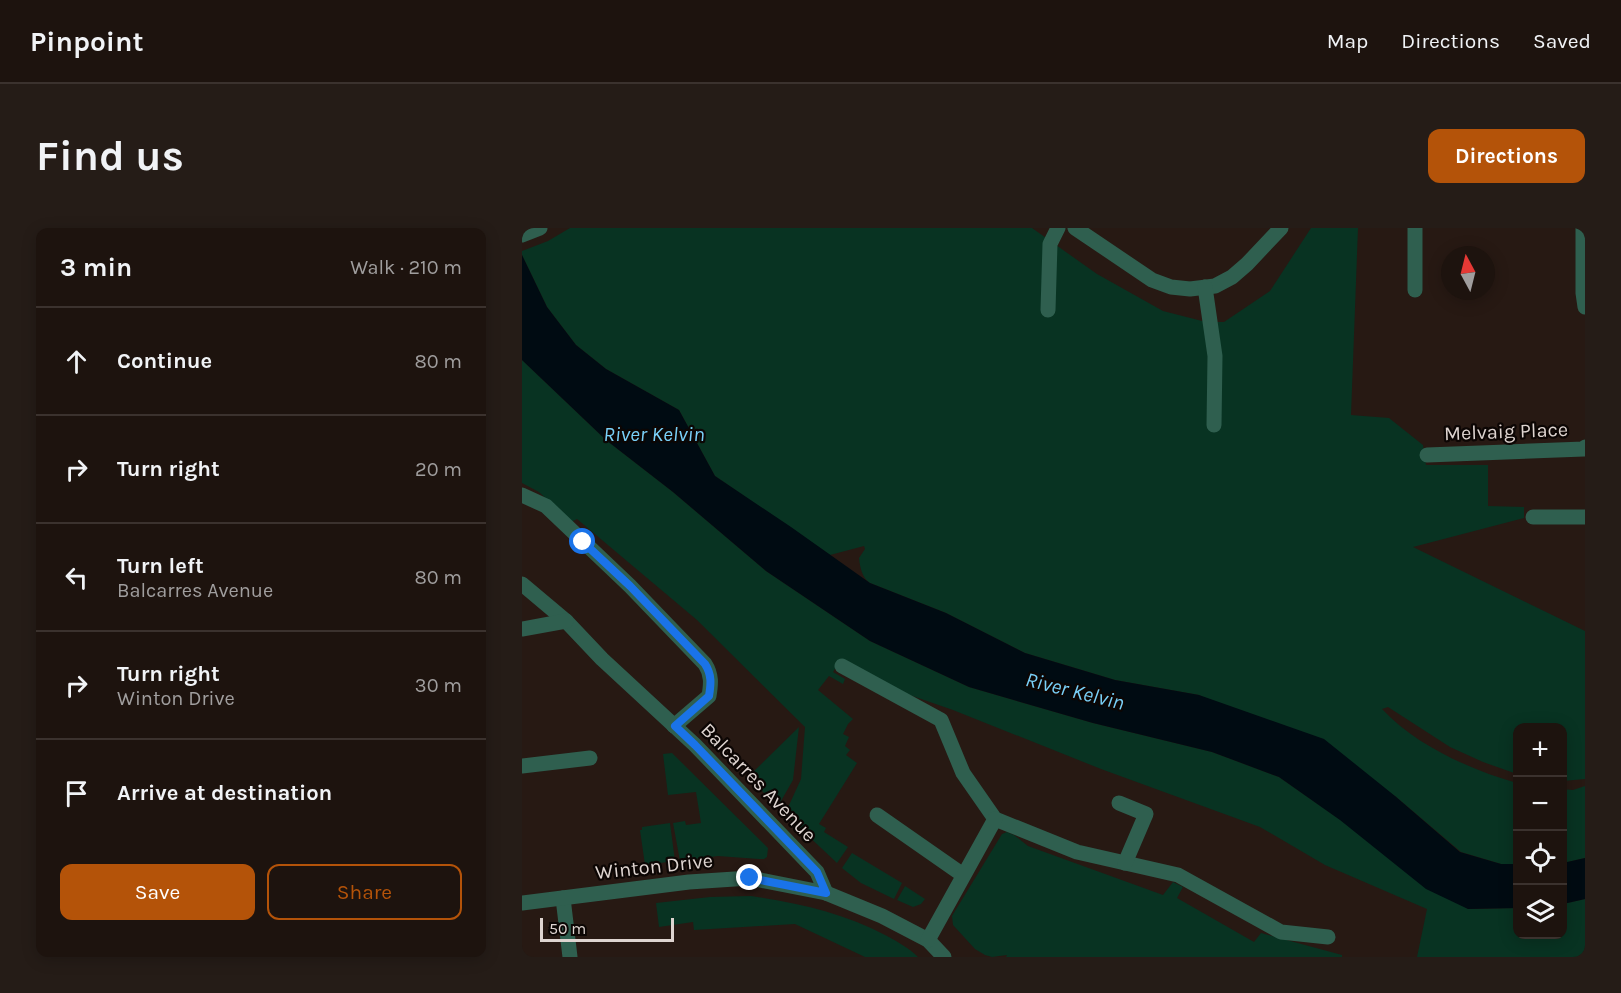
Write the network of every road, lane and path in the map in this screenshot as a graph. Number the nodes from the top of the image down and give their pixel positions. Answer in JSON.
{"nodes":[{"id":1,"x":1058,"y":228,"type":"edge"},
{"id":2,"x":1076,"y":228,"type":"edge"},
{"id":3,"x":1281,"y":228,"type":"edge"},
{"id":4,"x":1415,"y":228,"type":"edge"},
{"id":5,"x":1583,"y":228,"type":"edge"},
{"id":6,"x":538,"y":229,"type":"edge"},
{"id":7,"x":522,"y":235,"type":"edge"},
{"id":8,"x":1584,"y":271,"type":"edge"},
{"id":9,"x":1205,"y":288,"type":"junction"},
{"id":10,"x":1415,"y":290,"type":"dead end"},
{"id":11,"x":1585,"y":307,"type":"edge"},
{"id":12,"x":1048,"y":310,"type":"dead end"},
{"id":13,"x":1214,"y":425,"type":"dead end"},
{"id":14,"x":1585,"y":447,"type":"edge"},
{"id":15,"x":1427,"y":455,"type":"dead end"},
{"id":16,"x":522,"y":495,"type":"edge"},
{"id":17,"x":1533,"y":517,"type":"dead end"},
{"id":18,"x":1585,"y":517,"type":"edge"},
{"id":19,"x":522,"y":584,"type":"edge"},
{"id":20,"x":566,"y":621,"type":"junction"},
{"id":21,"x":522,"y":629,"type":"edge"},
{"id":22,"x":842,"y":666,"type":"dead end"},
{"id":23,"x":675,"y":726,"type":"junction"},
{"id":24,"x":590,"y":759,"type":"dead end"},
{"id":25,"x":522,"y":766,"type":"edge"},
{"id":26,"x":1119,"y":803,"type":"dead end"},
{"id":27,"x":877,"y":815,"type":"dead end"},
{"id":28,"x":994,"y":819,"type":"junction"},
{"id":29,"x":1125,"y":863,"type":"junction"},
{"id":30,"x":963,"y":875,"type":"junction"},
{"id":31,"x":826,"y":893,"type":"junction"},
{"id":32,"x":563,"y":898,"type":"junction"},
{"id":33,"x":522,"y":903,"type":"edge"},
{"id":34,"x":1328,"y":937,"type":"dead end"},
{"id":35,"x":928,"y":940,"type":"junction"},
{"id":36,"x":570,"y":957,"type":"edge"},
{"id":37,"x":944,"y":957,"type":"edge"}],
"edges":[{"from":1,"to":12,"type":"street"},
{"from":2,"to":9,"type":"street"},
{"from":3,"to":9,"type":"street"},
{"from":4,"to":10,"type":"street"},
{"from":5,"to":8,"type":"street"},
{"from":6,"to":7,"type":"street"},
{"from":8,"to":11,"type":"street"},
{"from":9,"to":13,"type":"street"},
{"from":14,"to":15,"type":"street","name":"Melvaig Place"},
{"from":16,"to":23,"type":"street"},
{"from":17,"to":18,"type":"street"},
{"from":19,"to":20,"type":"street","name":"Balcarres Avenue"},
{"from":20,"to":21,"type":"street"},
{"from":20,"to":23,"type":"street","name":"Balcarres Avenue"},
{"from":22,"to":28,"type":"street"},
{"from":23,"to":31,"type":"street","name":"Balcarres Avenue"},
{"from":24,"to":25,"type":"street"},
{"from":26,"to":29,"type":"street"},
{"from":27,"to":30,"type":"street"},
{"from":28,"to":29,"type":"street"},
{"from":28,"to":30,"type":"street"},
{"from":29,"to":34,"type":"street"},
{"from":30,"to":35,"type":"street"},
{"from":31,"to":32,"type":"street","name":"Winton Drive"},
{"from":31,"to":35,"type":"street","name":"Winton Drive"},
{"from":32,"to":33,"type":"street","name":"Winton Drive"},
{"from":32,"to":36,"type":"street"},
{"from":35,"to":37,"type":"street","name":"Winton Drive"}]}
